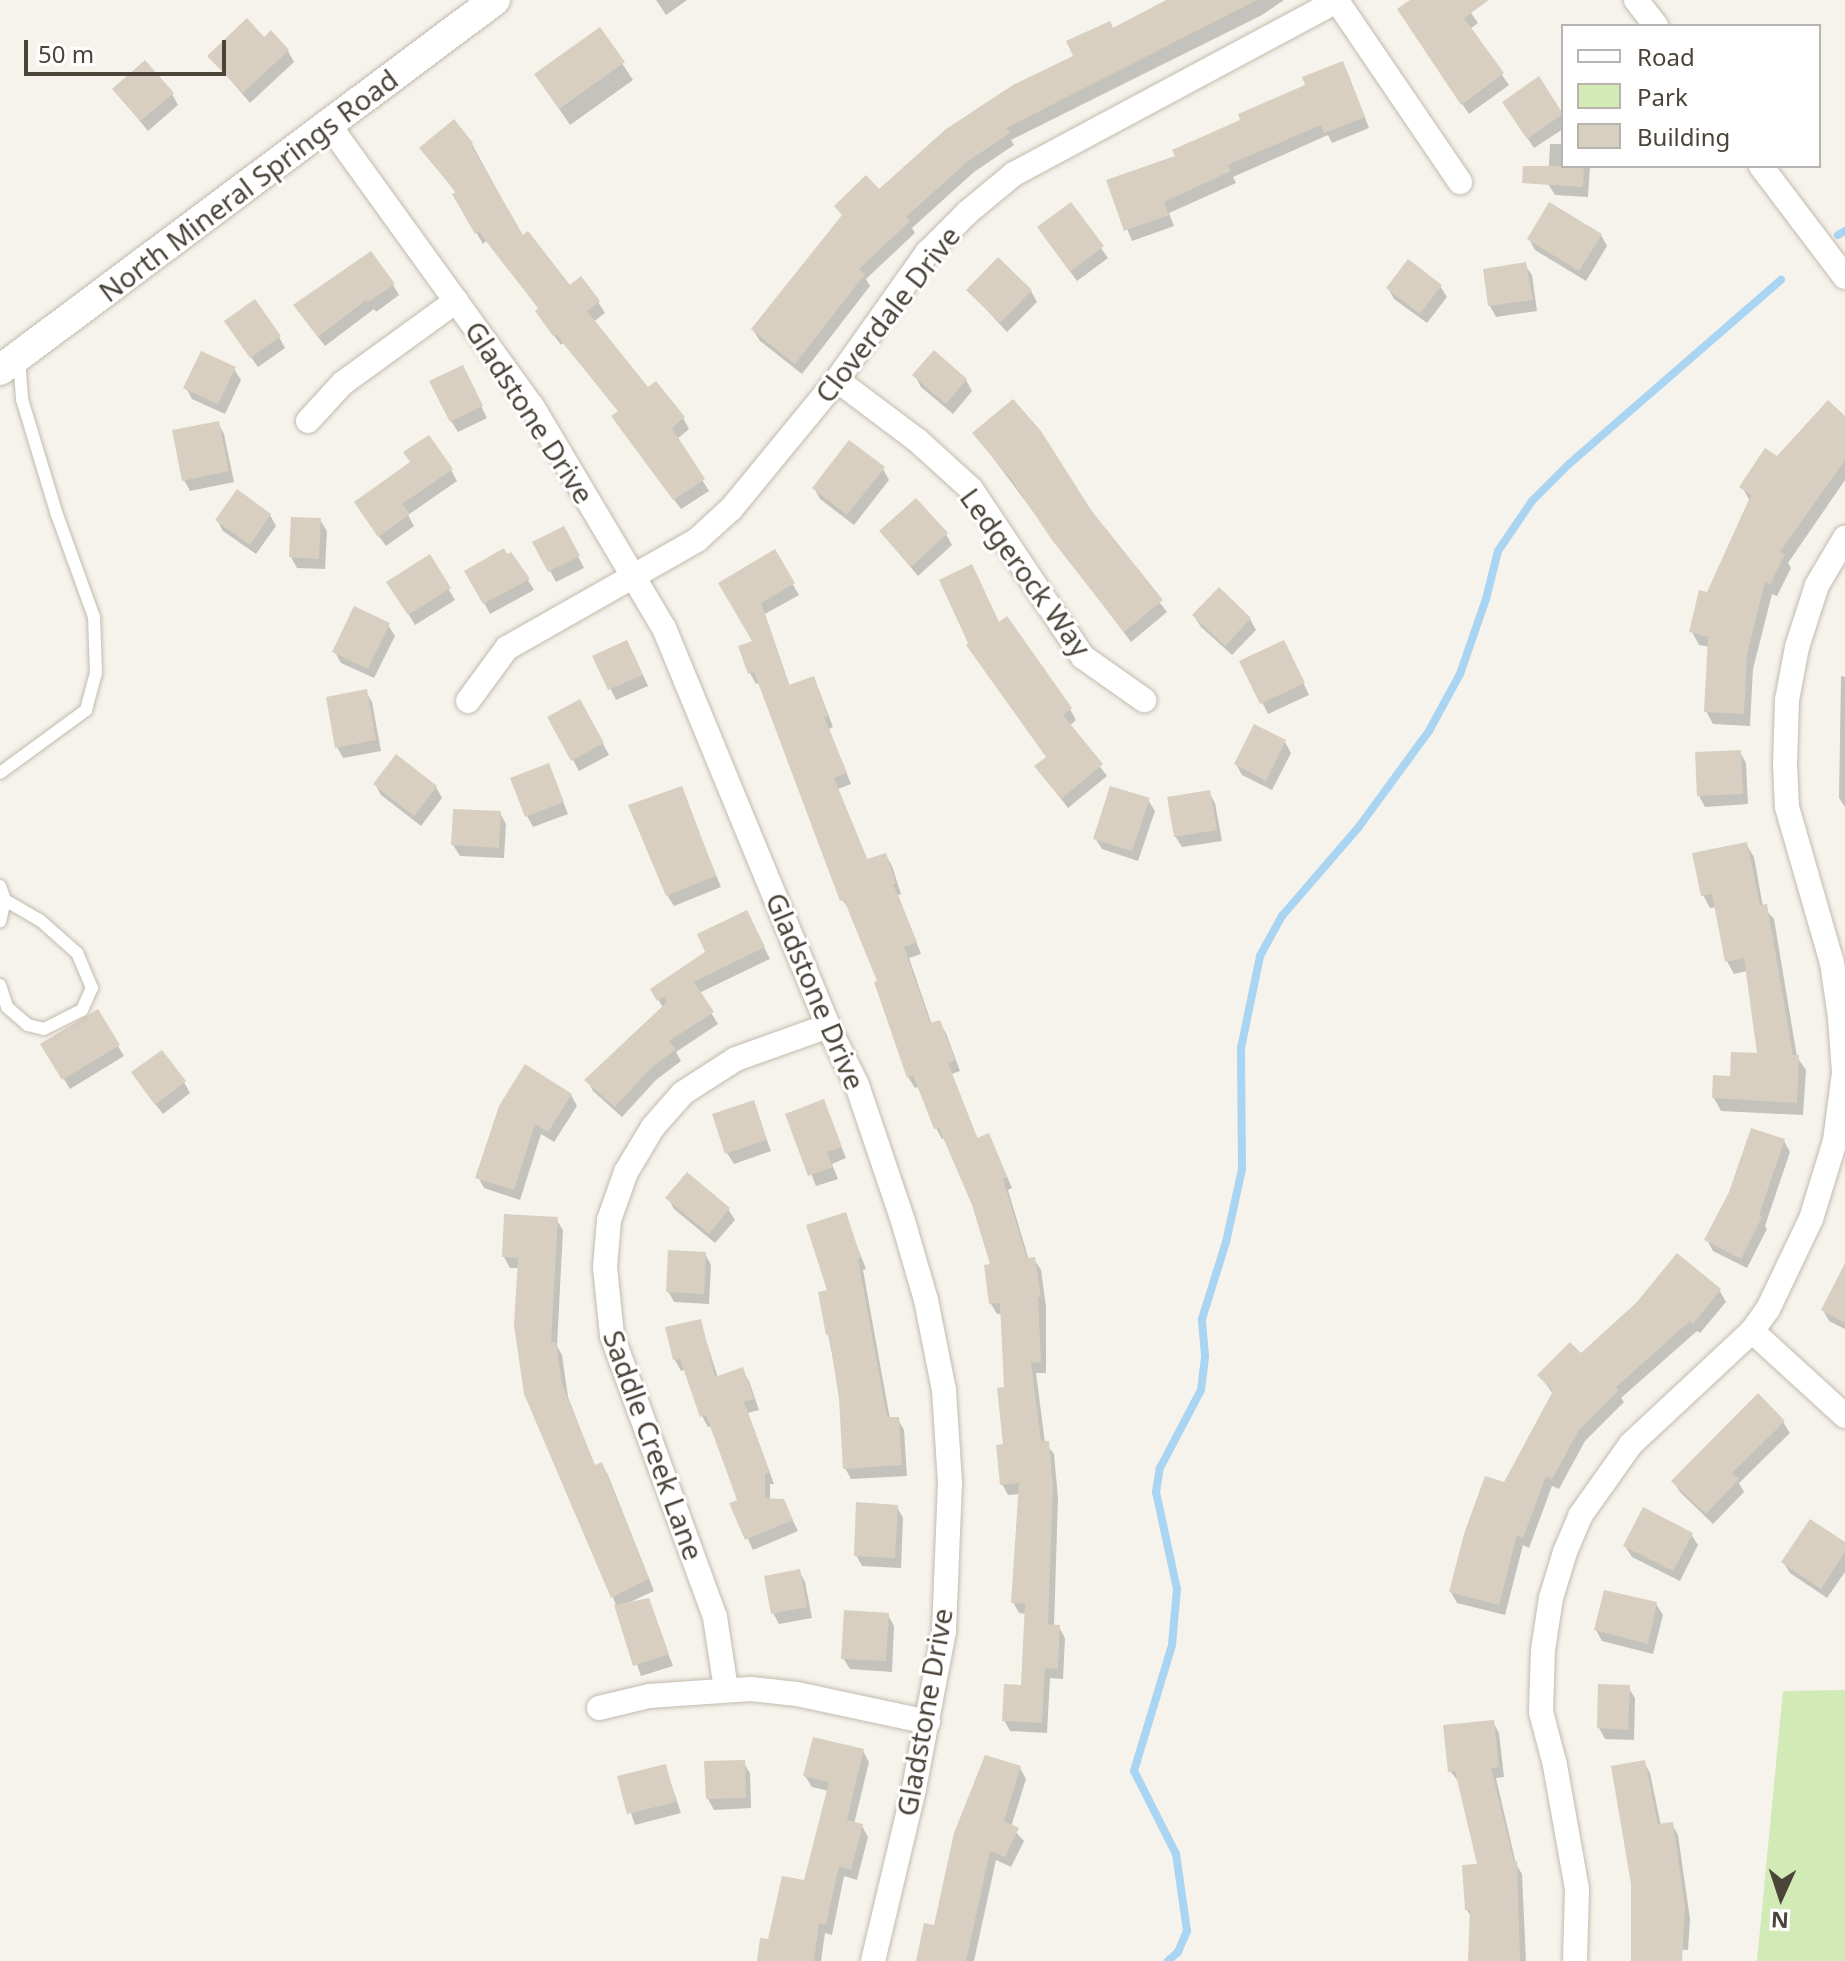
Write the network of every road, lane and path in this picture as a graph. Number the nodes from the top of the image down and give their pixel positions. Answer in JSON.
{"nodes":[{"id":1,"x":495,"y":0,"type":"edge"},
{"id":2,"x":1636,"y":0,"type":"edge"},
{"id":3,"x":1338,"y":1,"type":"edge"},
{"id":4,"x":1654,"y":24,"type":"edge"},
{"id":5,"x":329,"y":125,"type":"junction"},
{"id":6,"x":1763,"y":168,"type":"edge"},
{"id":7,"x":1460,"y":182,"type":"dead end"},
{"id":8,"x":1845,"y":277,"type":"edge"},
{"id":9,"x":456,"y":301,"type":"junction"},
{"id":10,"x":9,"y":364,"type":"edge"},
{"id":11,"x":837,"y":380,"type":"junction"},
{"id":12,"x":308,"y":421,"type":"dead end"},
{"id":13,"x":1845,"y":538,"type":"edge"},
{"id":14,"x":635,"y":575,"type":"junction"},
{"id":15,"x":1144,"y":700,"type":"dead end"},
{"id":16,"x":468,"y":701,"type":"dead end"},
{"id":17,"x":0,"y":773,"type":"edge"},
{"id":18,"x":0,"y":886,"type":"edge"},
{"id":19,"x":5,"y":900,"type":"junction"},
{"id":20,"x":0,"y":921,"type":"edge"},
{"id":21,"x":0,"y":985,"type":"edge"},
{"id":22,"x":828,"y":1026,"type":"junction"},
{"id":23,"x":1752,"y":1331,"type":"junction"},
{"id":24,"x":1845,"y":1416,"type":"edge"},
{"id":25,"x":726,"y":1689,"type":"junction"},
{"id":26,"x":599,"y":1708,"type":"dead end"},
{"id":27,"x":928,"y":1722,"type":"junction"},
{"id":28,"x":873,"y":1961,"type":"edge"},
{"id":29,"x":1575,"y":1961,"type":"edge"}],
"edges":[{"from":1,"to":5,"type":"street","name":"North Mineral Springs Road"},
{"from":2,"to":4,"type":"street"},
{"from":3,"to":7,"type":"street"},
{"from":3,"to":11,"type":"street","name":"Cloverdale Drive"},
{"from":5,"to":9,"type":"street","name":"Gladstone Drive"},
{"from":5,"to":10,"type":"street","name":"North Mineral Springs Road"},
{"from":6,"to":8,"type":"street"},
{"from":9,"to":12,"type":"street"},
{"from":9,"to":14,"type":"street","name":"Gladstone Drive"},
{"from":10,"to":17,"type":"lane"},
{"from":11,"to":14,"type":"street","name":"Cloverdale Drive"},
{"from":11,"to":15,"type":"street","name":"Ledgerock Way"},
{"from":13,"to":23,"type":"street"},
{"from":14,"to":16,"type":"street","name":"Cloverdale Drive"},
{"from":14,"to":22,"type":"street","name":"Gladstone Drive"},
{"from":18,"to":19,"type":"lane"},
{"from":19,"to":20,"type":"lane"},
{"from":19,"to":21,"type":"lane"},
{"from":22,"to":25,"type":"street","name":"Saddle Creek Lane"},
{"from":22,"to":27,"type":"street","name":"Gladstone Drive"},
{"from":23,"to":24,"type":"street"},
{"from":23,"to":29,"type":"street"},
{"from":25,"to":26,"type":"street"},
{"from":25,"to":27,"type":"street"},
{"from":27,"to":28,"type":"street","name":"Gladstone Drive"}]}
